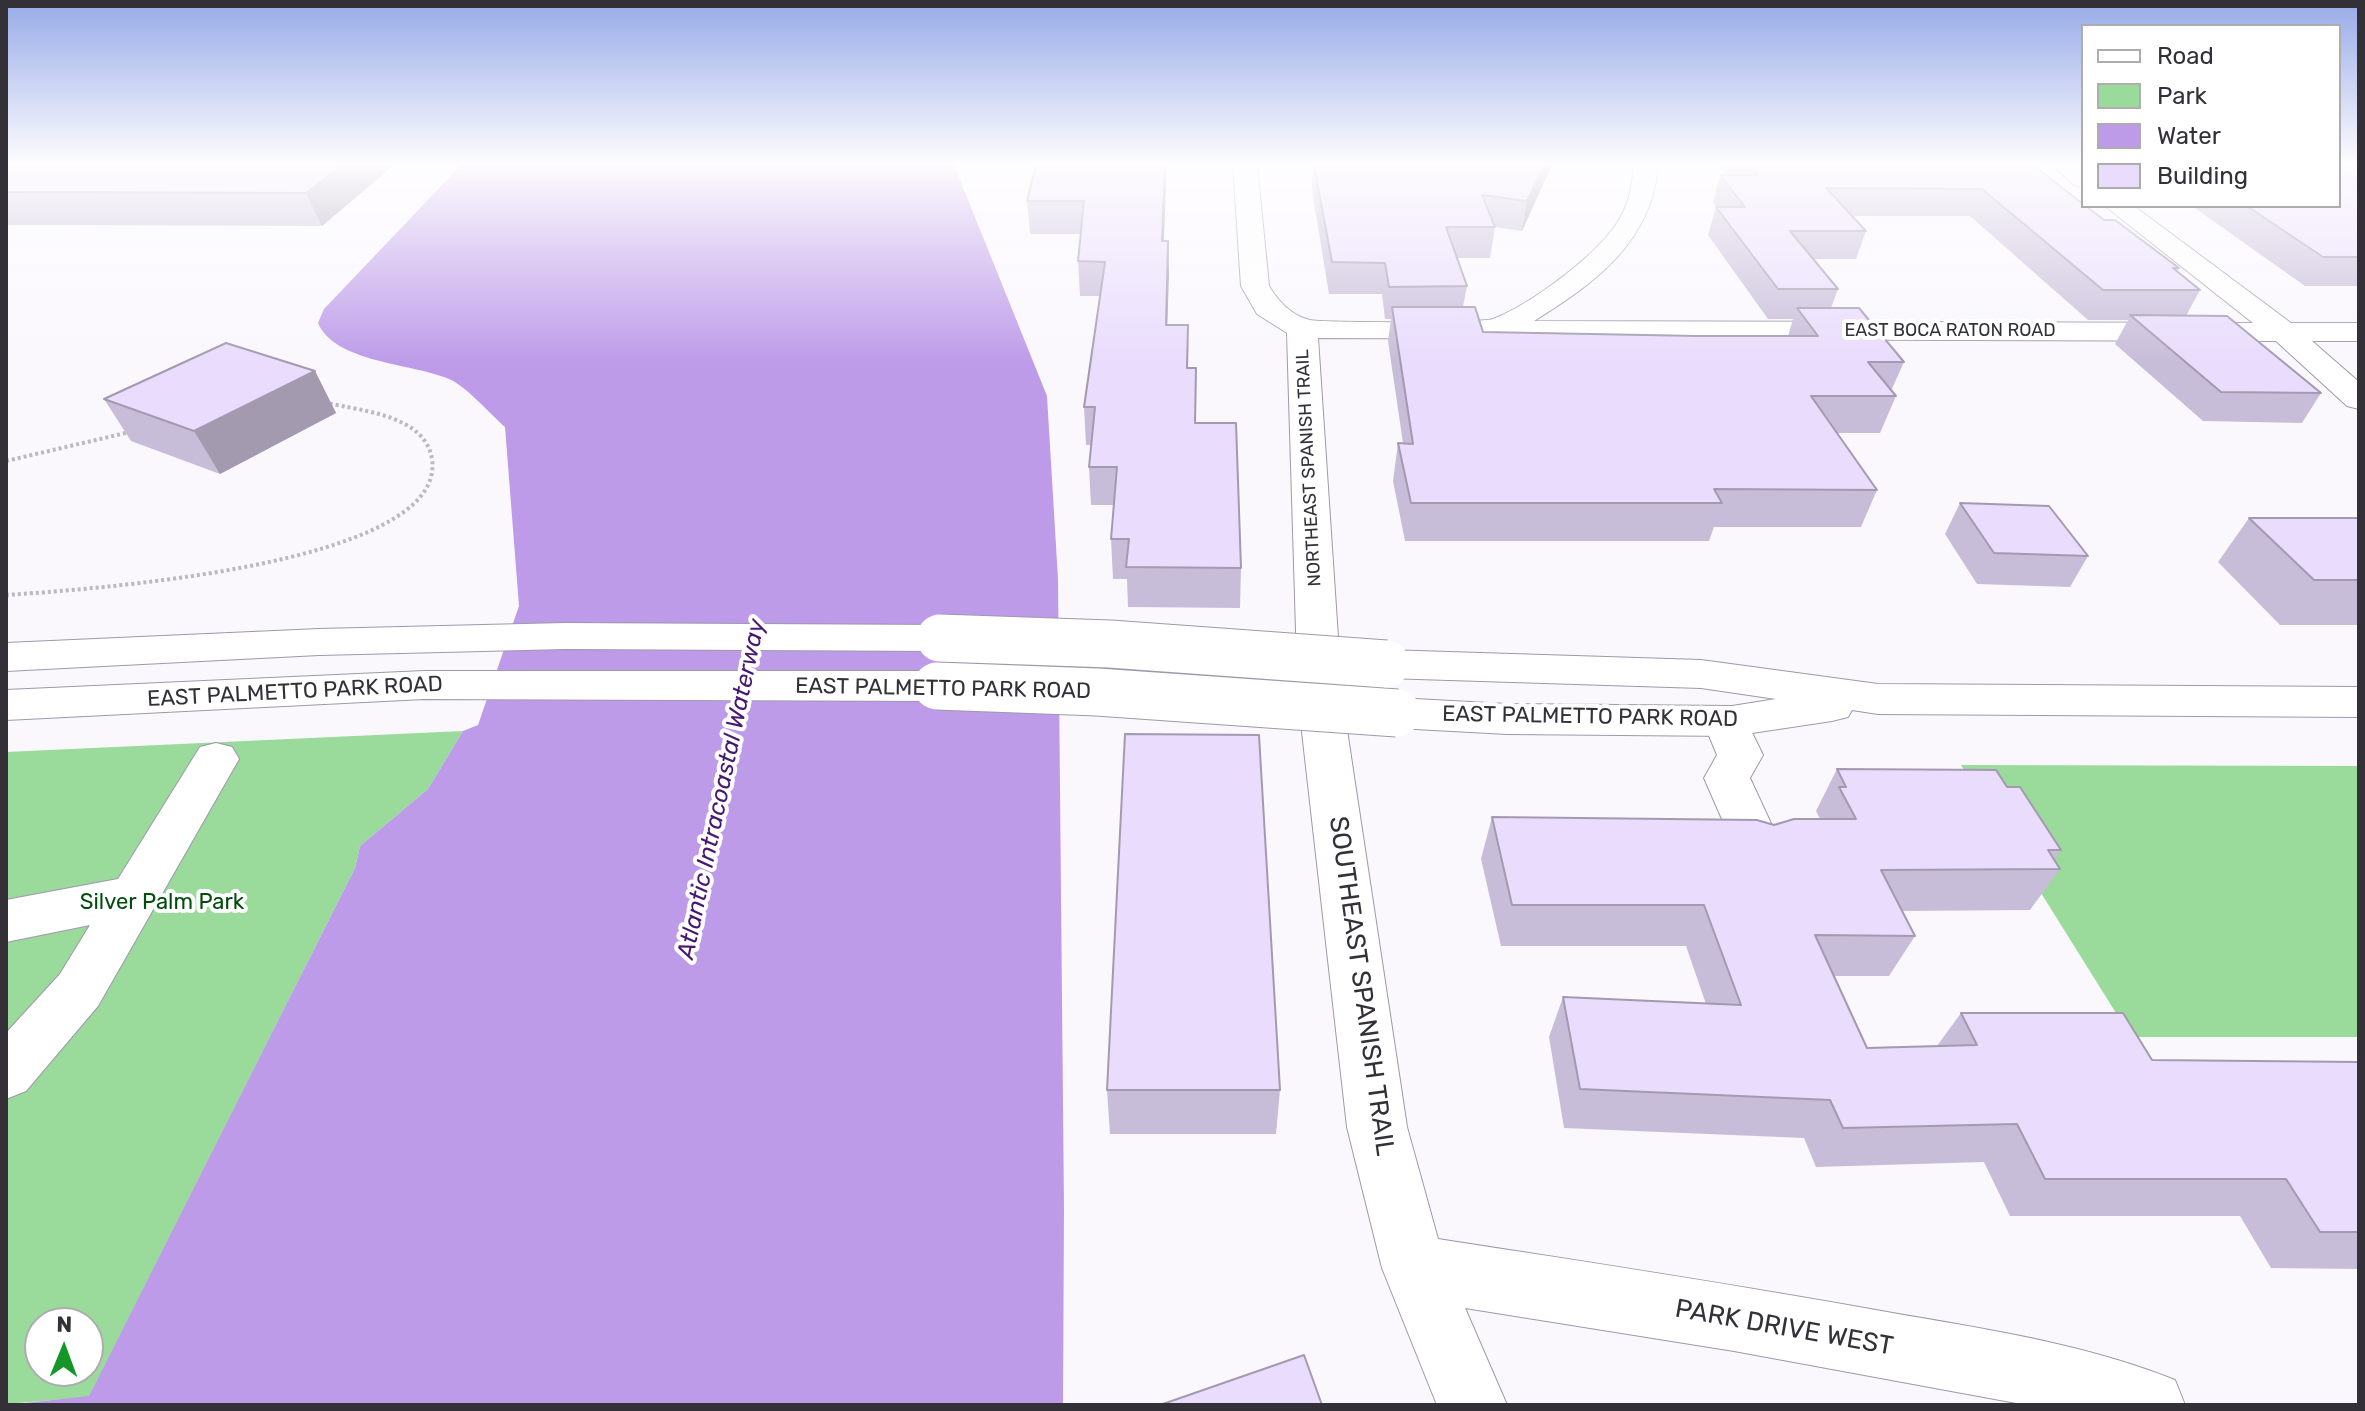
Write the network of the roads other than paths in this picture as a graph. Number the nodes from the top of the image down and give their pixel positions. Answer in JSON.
{"nodes":[{"id":1,"x":1250,"y":231,"type":"edge"},
{"id":2,"x":1625,"y":231,"type":"edge"},
{"id":3,"x":2151,"y":231,"type":"edge"},
{"id":4,"x":1302,"y":329,"type":"junction"},
{"id":5,"x":1497,"y":329,"type":"junction"},
{"id":6,"x":2283,"y":331,"type":"junction"},
{"id":7,"x":2359,"y":332,"type":"edge"},
{"id":8,"x":2359,"y":399,"type":"edge"},
{"id":9,"x":6,"y":657,"type":"edge"},
{"id":10,"x":1320,"y":697,"type":"joint"},
{"id":11,"x":1878,"y":699,"type":"junction"},
{"id":12,"x":2359,"y":702,"type":"edge"},
{"id":13,"x":6,"y":705,"type":"edge"},
{"id":14,"x":1725,"y":721,"type":"junction"},
{"id":15,"x":216,"y":759,"type":"dead end"},
{"id":16,"x":1756,"y":845,"type":"edge"},
{"id":17,"x":134,"y":896,"type":"junction"},
{"id":18,"x":6,"y":921,"type":"edge"},
{"id":19,"x":6,"y":1073,"type":"edge"},
{"id":20,"x":1414,"y":1268,"type":"junction"},
{"id":21,"x":1472,"y":1405,"type":"edge"},
{"id":22,"x":2150,"y":1405,"type":"edge"}],
"edges":[{"from":1,"to":4,"type":"street","name":"NORTHEAST SPANISH TRAIL"},
{"from":2,"to":5,"type":"street"},
{"from":3,"to":6,"type":"street"},
{"from":4,"to":5,"type":"street","name":"EAST BOCA RATON ROAD"},
{"from":4,"to":10,"type":"street","name":"NORTHEAST SPANISH TRAIL"},
{"from":5,"to":6,"type":"street","name":"EAST BOCA RATON ROAD"},
{"from":6,"to":7,"type":"street","name":"EAST BOCA RATON ROAD"},
{"from":6,"to":8,"type":"street"},
{"from":9,"to":11,"type":"street","name":"EAST PALMETTO PARK ROAD","bridge":true},
{"from":10,"to":20,"type":"street","name":"SOUTHEAST SPANISH TRAIL"},
{"from":11,"to":12,"type":"street","name":"EAST PALMETTO PARK ROAD"},
{"from":11,"to":14,"type":"street","name":"EAST PALMETTO PARK ROAD"},
{"from":13,"to":14,"type":"street","name":"EAST PALMETTO PARK ROAD","bridge":true},
{"from":14,"to":16,"type":"street"},
{"from":15,"to":17,"type":"street"},
{"from":17,"to":18,"type":"street"},
{"from":17,"to":19,"type":"street"},
{"from":20,"to":21,"type":"street","name":"SOUTHEAST SPANISH TRAIL"},
{"from":20,"to":22,"type":"street","name":"PARK DRIVE WEST"}]}
